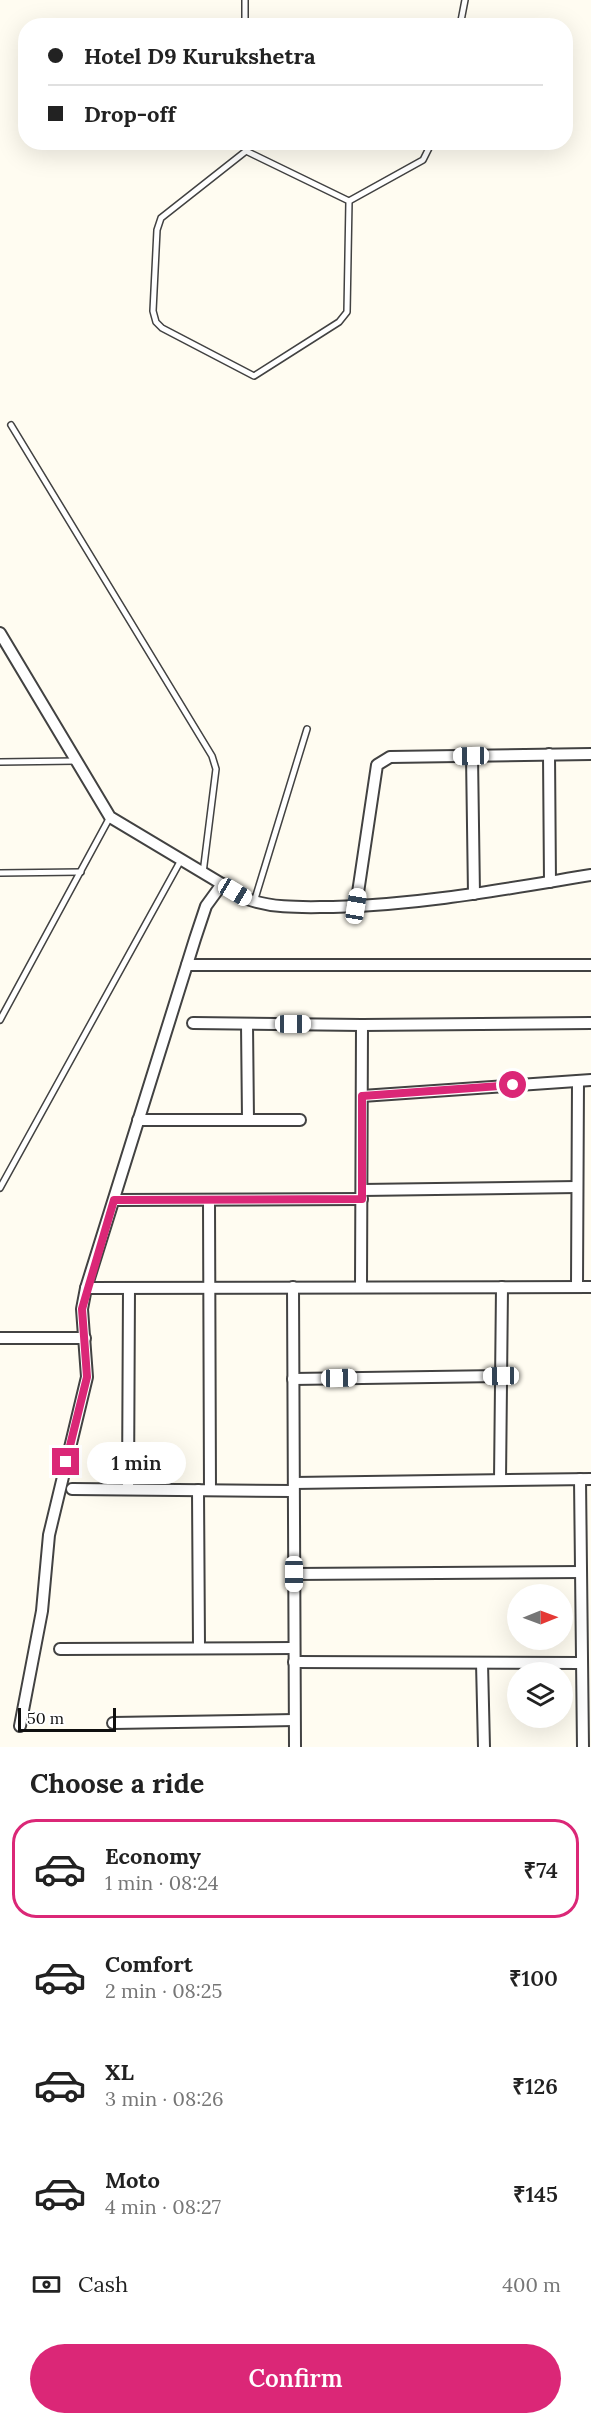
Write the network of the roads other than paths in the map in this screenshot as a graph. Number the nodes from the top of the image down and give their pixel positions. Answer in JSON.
{"nodes":[{"id":1,"x":245,"y":0,"type":"edge"},
{"id":2,"x":465,"y":0,"type":"edge"},
{"id":3,"x":245,"y":18,"type":"edge"},
{"id":4,"x":462,"y":18,"type":"edge"},
{"id":5,"x":428,"y":150,"type":"edge"},
{"id":6,"x":246,"y":151,"type":"joint"},
{"id":7,"x":349,"y":201,"type":"junction"},
{"id":8,"x":11,"y":424,"type":"dead end"},
{"id":9,"x":0,"y":633,"type":"edge"},
{"id":10,"x":307,"y":729,"type":"dead end"},
{"id":11,"x":549,"y":754,"type":"junction"},
{"id":12,"x":591,"y":754,"type":"edge"},
{"id":13,"x":471,"y":756,"type":"junction"},
{"id":14,"x":76,"y":760,"type":"junction"},
{"id":15,"x":0,"y":762,"type":"edge"},
{"id":16,"x":110,"y":817,"type":"junction"},
{"id":17,"x":181,"y":860,"type":"junction"},
{"id":18,"x":81,"y":872,"type":"junction"},
{"id":19,"x":0,"y":873,"type":"edge"},
{"id":20,"x":203,"y":873,"type":"junction"},
{"id":21,"x":591,"y":875,"type":"edge"},
{"id":22,"x":550,"y":882,"type":"junction"},
{"id":23,"x":222,"y":884,"type":"junction"},
{"id":24,"x":474,"y":894,"type":"junction"},
{"id":25,"x":254,"y":902,"type":"junction"},
{"id":26,"x":356,"y":906,"type":"junction"},
{"id":27,"x":187,"y":965,"type":"junction"},
{"id":28,"x":591,"y":965,"type":"edge"},
{"id":29,"x":0,"y":1020,"type":"edge"},
{"id":30,"x":193,"y":1023,"type":"dead end"},
{"id":31,"x":591,"y":1023,"type":"edge"},
{"id":32,"x":247,"y":1024,"type":"junction"},
{"id":33,"x":362,"y":1025,"type":"junction"},
{"id":34,"x":591,"y":1080,"type":"edge"},
{"id":35,"x":578,"y":1081,"type":"junction"},
{"id":36,"x":362,"y":1096,"type":"junction"},
{"id":37,"x":138,"y":1120,"type":"junction"},
{"id":38,"x":248,"y":1120,"type":"junction"},
{"id":39,"x":300,"y":1120,"type":"dead end"},
{"id":40,"x":577,"y":1187,"type":"junction"},
{"id":41,"x":0,"y":1188,"type":"edge"},
{"id":42,"x":362,"y":1195,"type":"junction"},
{"id":43,"x":114,"y":1200,"type":"junction"},
{"id":44,"x":209,"y":1201,"type":"junction"},
{"id":45,"x":293,"y":1287,"type":"junction"},
{"id":46,"x":361,"y":1287,"type":"junction"},
{"id":47,"x":502,"y":1287,"type":"junction"},
{"id":48,"x":577,"y":1287,"type":"junction"},
{"id":49,"x":591,"y":1287,"type":"edge"},
{"id":50,"x":86,"y":1288,"type":"junction"},
{"id":51,"x":129,"y":1288,"type":"junction"},
{"id":52,"x":210,"y":1288,"type":"junction"},
{"id":53,"x":0,"y":1338,"type":"edge"},
{"id":54,"x":85,"y":1338,"type":"junction"},
{"id":55,"x":501,"y":1376,"type":"junction"},
{"id":56,"x":293,"y":1379,"type":"junction"},
{"id":57,"x":585,"y":1479,"type":"edge"},
{"id":58,"x":500,"y":1480,"type":"junction"},
{"id":59,"x":293,"y":1487,"type":"junction"},
{"id":60,"x":72,"y":1489,"type":"dead end"},
{"id":61,"x":128,"y":1490,"type":"junction"},
{"id":62,"x":198,"y":1490,"type":"junction"},
{"id":63,"x":210,"y":1490,"type":"junction"},
{"id":64,"x":581,"y":1572,"type":"junction"},
{"id":65,"x":294,"y":1574,"type":"junction"},
{"id":66,"x":199,"y":1647,"type":"junction"},
{"id":67,"x":294,"y":1648,"type":"junction"},
{"id":68,"x":60,"y":1649,"type":"dead end"},
{"id":69,"x":294,"y":1662,"type":"junction"},
{"id":70,"x":482,"y":1663,"type":"junction"},
{"id":71,"x":582,"y":1664,"type":"junction"},
{"id":72,"x":294,"y":1720,"type":"junction"},
{"id":73,"x":113,"y":1723,"type":"dead end"},
{"id":74,"x":20,"y":1726,"type":"dead end"},
{"id":75,"x":295,"y":1747,"type":"edge"},
{"id":76,"x":484,"y":1747,"type":"edge"},
{"id":77,"x":583,"y":1747,"type":"edge"}],
"edges":[{"from":1,"to":3,"type":"lane"},
{"from":2,"to":4,"type":"lane"},
{"from":5,"to":7,"type":"lane"},
{"from":6,"to":7,"type":"lane"},
{"from":6,"to":7,"type":"lane"},
{"from":8,"to":20,"type":"lane"},
{"from":9,"to":14,"type":"street"},
{"from":10,"to":25,"type":"lane"},
{"from":11,"to":12,"type":"street"},
{"from":11,"to":13,"type":"street"},
{"from":11,"to":22,"type":"street"},
{"from":13,"to":24,"type":"street"},
{"from":13,"to":26,"type":"street"},
{"from":14,"to":15,"type":"lane"},
{"from":14,"to":16,"type":"street"},
{"from":16,"to":17,"type":"street"},
{"from":16,"to":18,"type":"lane"},
{"from":17,"to":20,"type":"street"},
{"from":17,"to":41,"type":"lane"},
{"from":18,"to":19,"type":"lane"},
{"from":18,"to":29,"type":"lane"},
{"from":20,"to":23,"type":"street"},
{"from":21,"to":22,"type":"street"},
{"from":22,"to":24,"type":"street"},
{"from":23,"to":25,"type":"street"},
{"from":23,"to":27,"type":"street"},
{"from":24,"to":26,"type":"street"},
{"from":25,"to":26,"type":"street"},
{"from":27,"to":28,"type":"street"},
{"from":27,"to":37,"type":"street"},
{"from":30,"to":32,"type":"street"},
{"from":31,"to":33,"type":"street"},
{"from":32,"to":33,"type":"street"},
{"from":32,"to":38,"type":"street"},
{"from":33,"to":36,"type":"street"},
{"from":34,"to":35,"type":"street"},
{"from":35,"to":36,"type":"street"},
{"from":35,"to":40,"type":"street"},
{"from":36,"to":42,"type":"street"},
{"from":37,"to":38,"type":"street"},
{"from":37,"to":43,"type":"street"},
{"from":38,"to":39,"type":"street"},
{"from":40,"to":42,"type":"street"},
{"from":40,"to":48,"type":"street"},
{"from":42,"to":44,"type":"street"},
{"from":42,"to":46,"type":"street"},
{"from":43,"to":44,"type":"street"},
{"from":43,"to":50,"type":"street"},
{"from":44,"to":52,"type":"street"},
{"from":45,"to":46,"type":"street"},
{"from":45,"to":52,"type":"street"},
{"from":45,"to":56,"type":"street"},
{"from":46,"to":47,"type":"street"},
{"from":47,"to":48,"type":"street"},
{"from":47,"to":55,"type":"street"},
{"from":48,"to":49,"type":"street"},
{"from":50,"to":51,"type":"street"},
{"from":50,"to":54,"type":"street"},
{"from":51,"to":52,"type":"street"},
{"from":51,"to":61,"type":"street"},
{"from":52,"to":63,"type":"street"},
{"from":53,"to":54,"type":"street"},
{"from":54,"to":74,"type":"street"},
{"from":55,"to":56,"type":"street"},
{"from":55,"to":58,"type":"street"},
{"from":56,"to":59,"type":"street"},
{"from":57,"to":58,"type":"street"},
{"from":57,"to":64,"type":"street"},
{"from":58,"to":59,"type":"street"},
{"from":59,"to":63,"type":"street"},
{"from":59,"to":65,"type":"street"},
{"from":60,"to":61,"type":"street"},
{"from":61,"to":62,"type":"street"},
{"from":62,"to":63,"type":"street"},
{"from":62,"to":66,"type":"street"},
{"from":64,"to":65,"type":"street"},
{"from":64,"to":71,"type":"street"},
{"from":65,"to":67,"type":"street"},
{"from":66,"to":67,"type":"street"},
{"from":66,"to":68,"type":"street"},
{"from":67,"to":69,"type":"street"},
{"from":69,"to":70,"type":"street"},
{"from":69,"to":72,"type":"street"},
{"from":70,"to":71,"type":"street"},
{"from":70,"to":76,"type":"street"},
{"from":71,"to":77,"type":"street"},
{"from":72,"to":73,"type":"street"},
{"from":72,"to":75,"type":"street"}]}
